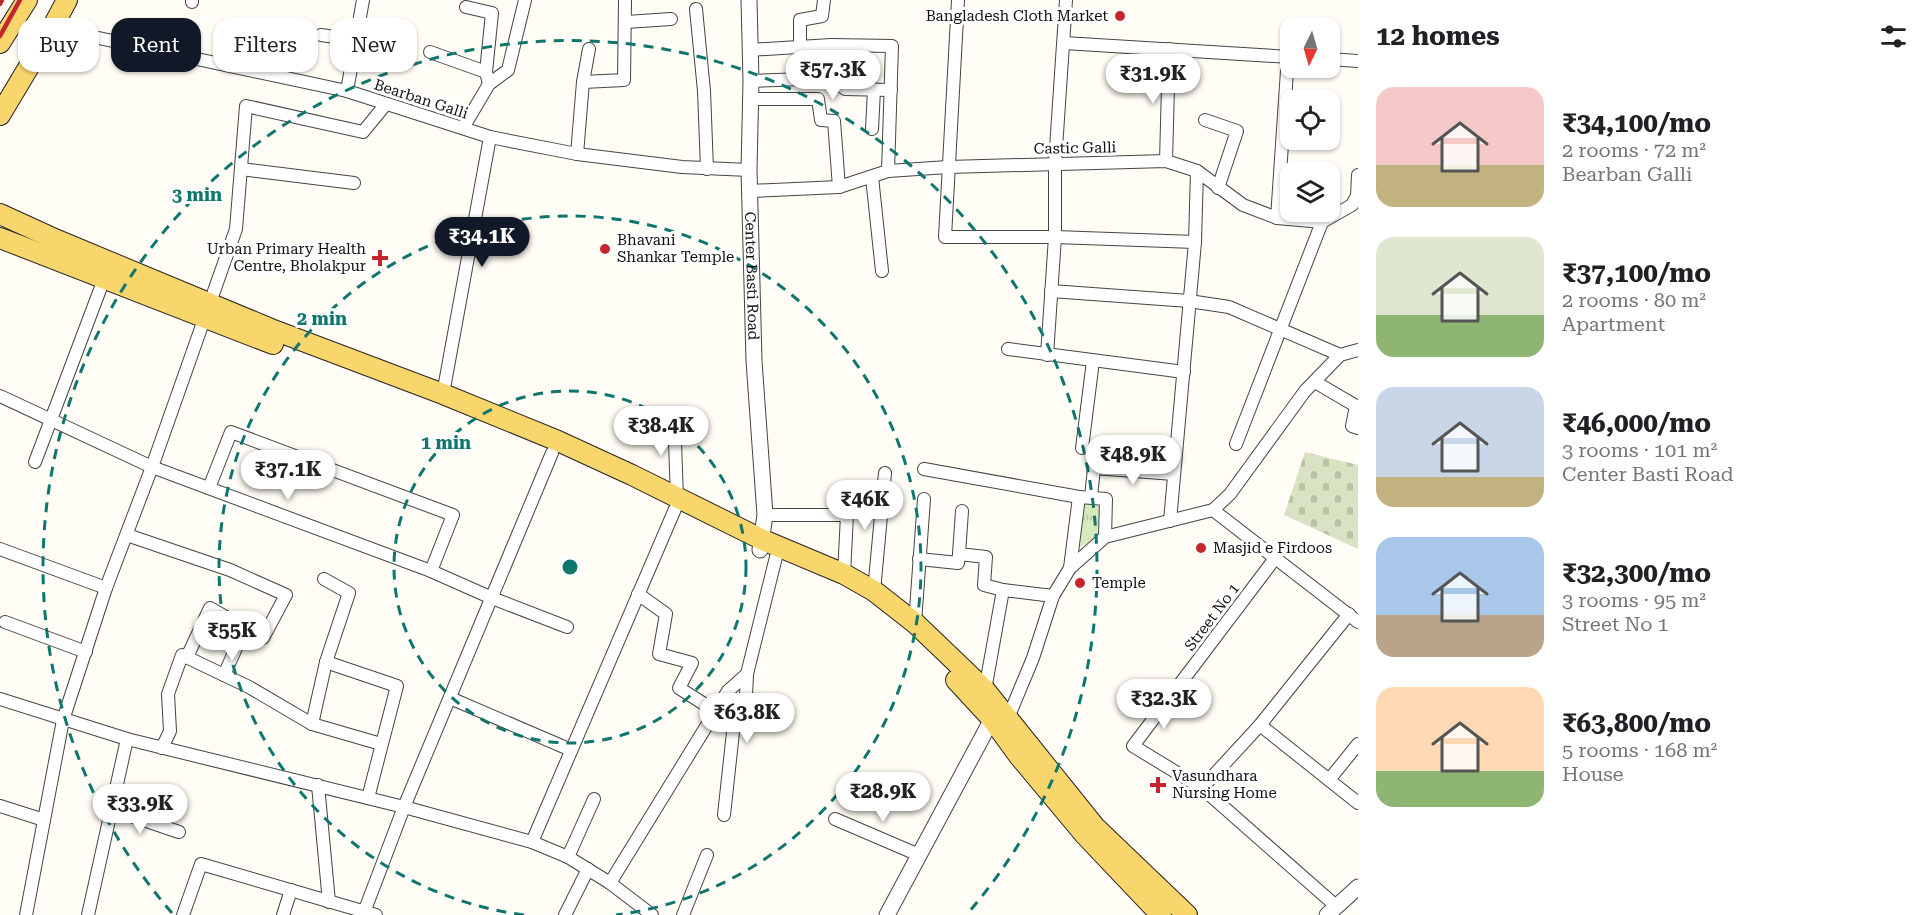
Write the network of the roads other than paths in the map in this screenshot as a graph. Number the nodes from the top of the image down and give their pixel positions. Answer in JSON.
{"nodes":[{"id":1,"x":27,"y":0,"type":"edge"},
{"id":2,"x":67,"y":0,"type":"edge"},
{"id":3,"x":363,"y":0,"type":"edge"},
{"id":4,"x":525,"y":0,"type":"edge"},
{"id":5,"x":625,"y":0,"type":"edge"},
{"id":6,"x":749,"y":0,"type":"edge"},
{"id":7,"x":824,"y":0,"type":"edge"},
{"id":8,"x":958,"y":0,"type":"edge"},
{"id":9,"x":1066,"y":0,"type":"edge"},
{"id":10,"x":466,"y":8,"type":"dead end"},
{"id":11,"x":696,"y":9,"type":"dead end"},
{"id":12,"x":57,"y":18,"type":"edge"},
{"id":13,"x":360,"y":18,"type":"edge"},
{"id":14,"x":671,"y":19,"type":"dead end"},
{"id":15,"x":626,"y":22,"type":"junction"},
{"id":16,"x":321,"y":35,"type":"dead end"},
{"id":17,"x":330,"y":36,"type":"edge"},
{"id":18,"x":99,"y":38,"type":"edge"},
{"id":19,"x":0,"y":43,"type":"edge"},
{"id":20,"x":1064,"y":43,"type":"junction"},
{"id":21,"x":831,"y":45,"type":"junction"},
{"id":22,"x":801,"y":46,"type":"junction"},
{"id":23,"x":589,"y":49,"type":"dead end"},
{"id":24,"x":1169,"y":49,"type":"junction"},
{"id":25,"x":749,"y":50,"type":"junction"},
{"id":26,"x":430,"y":52,"type":"dead end"},
{"id":27,"x":1280,"y":55,"type":"edge"},
{"id":28,"x":1340,"y":60,"type":"edge"},
{"id":29,"x":1358,"y":61,"type":"edge"},
{"id":30,"x":25,"y":72,"type":"edge"},
{"id":31,"x":350,"y":72,"type":"edge"},
{"id":32,"x":487,"y":78,"type":"junction"},
{"id":33,"x":832,"y":78,"type":"junction"},
{"id":34,"x":1287,"y":78,"type":"edge"},
{"id":35,"x":751,"y":81,"type":"junction"},
{"id":36,"x":583,"y":82,"type":"junction"},
{"id":37,"x":874,"y":90,"type":"junction"},
{"id":38,"x":891,"y":90,"type":"junction"},
{"id":39,"x":347,"y":91,"type":"junction"},
{"id":40,"x":750,"y":99,"type":"junction"},
{"id":41,"x":386,"y":104,"type":"junction"},
{"id":42,"x":1,"y":110,"type":"edge"},
{"id":43,"x":1205,"y":120,"type":"dead end"},
{"id":44,"x":463,"y":128,"type":"junction"},
{"id":45,"x":872,"y":129,"type":"dead end"},
{"id":46,"x":490,"y":137,"type":"junction"},
{"id":47,"x":577,"y":154,"type":"junction"},
{"id":48,"x":1166,"y":161,"type":"junction"},
{"id":49,"x":1056,"y":163,"type":"junction"},
{"id":50,"x":948,"y":167,"type":"junction"},
{"id":51,"x":241,"y":169,"type":"junction"},
{"id":52,"x":707,"y":169,"type":"junction"},
{"id":53,"x":749,"y":170,"type":"junction"},
{"id":54,"x":888,"y":171,"type":"junction"},
{"id":55,"x":1197,"y":171,"type":"junction"},
{"id":56,"x":1358,"y":175,"type":"edge"},
{"id":57,"x":872,"y":177,"type":"junction"},
{"id":58,"x":354,"y":183,"type":"dead end"},
{"id":59,"x":839,"y":187,"type":"junction"},
{"id":60,"x":1218,"y":188,"type":"junction"},
{"id":61,"x":750,"y":191,"type":"junction"},
{"id":62,"x":1355,"y":205,"type":"edge"},
{"id":63,"x":1340,"y":213,"type":"edge"},
{"id":64,"x":0,"y":214,"type":"edge"},
{"id":65,"x":1277,"y":218,"type":"junction"},
{"id":66,"x":1280,"y":218,"type":"edge"},
{"id":67,"x":1322,"y":222,"type":"edge"},
{"id":68,"x":1055,"y":237,"type":"junction"},
{"id":69,"x":0,"y":238,"type":"edge"},
{"id":70,"x":1195,"y":242,"type":"junction"},
{"id":71,"x":882,"y":271,"type":"dead end"},
{"id":72,"x":104,"y":279,"type":"junction"},
{"id":73,"x":1051,"y":291,"type":"junction"},
{"id":74,"x":1189,"y":301,"type":"junction"},
{"id":75,"x":208,"y":311,"type":"junction"},
{"id":76,"x":1281,"y":329,"type":"junction"},
{"id":77,"x":1358,"y":347,"type":"edge"},
{"id":78,"x":1008,"y":350,"type":"dead end"},
{"id":79,"x":1047,"y":355,"type":"junction"},
{"id":80,"x":1340,"y":355,"type":"junction"},
{"id":81,"x":1093,"y":361,"type":"junction"},
{"id":82,"x":1184,"y":372,"type":"junction"},
{"id":83,"x":1315,"y":382,"type":"junction"},
{"id":84,"x":442,"y":394,"type":"junction"},
{"id":85,"x":0,"y":396,"type":"edge"},
{"id":86,"x":674,"y":415,"type":"dead end"},
{"id":87,"x":50,"y":420,"type":"junction"},
{"id":88,"x":1358,"y":428,"type":"edge"},
{"id":89,"x":1236,"y":444,"type":"dead end"},
{"id":90,"x":1082,"y":448,"type":"dead end"},
{"id":91,"x":552,"y":453,"type":"junction"},
{"id":92,"x":35,"y":462,"type":"dead end"},
{"id":93,"x":152,"y":467,"type":"junction"},
{"id":94,"x":924,"y":470,"type":"dead end"},
{"id":95,"x":885,"y":473,"type":"dead end"},
{"id":96,"x":1174,"y":474,"type":"junction"},
{"id":97,"x":209,"y":488,"type":"junction"},
{"id":98,"x":1085,"y":497,"type":"junction"},
{"id":99,"x":924,"y":499,"type":"dead end"},
{"id":100,"x":676,"y":504,"type":"junction"},
{"id":101,"x":1212,"y":510,"type":"junction"},
{"id":102,"x":962,"y":511,"type":"dead end"},
{"id":103,"x":765,"y":515,"type":"junction"},
{"id":104,"x":1170,"y":520,"type":"junction"},
{"id":105,"x":127,"y":535,"type":"junction"},
{"id":106,"x":1105,"y":537,"type":"junction"},
{"id":107,"x":0,"y":549,"type":"edge"},
{"id":108,"x":766,"y":549,"type":"junction"},
{"id":109,"x":959,"y":554,"type":"junction"},
{"id":110,"x":1276,"y":557,"type":"junction"},
{"id":111,"x":920,"y":559,"type":"junction"},
{"id":112,"x":1070,"y":568,"type":"junction"},
{"id":113,"x":431,"y":571,"type":"junction"},
{"id":114,"x":844,"y":574,"type":"junction"},
{"id":115,"x":324,"y":579,"type":"dead end"},
{"id":116,"x":106,"y":588,"type":"junction"},
{"id":117,"x":1003,"y":590,"type":"junction"},
{"id":118,"x":874,"y":591,"type":"junction"},
{"id":119,"x":639,"y":594,"type":"junction"},
{"id":120,"x":1053,"y":596,"type":"junction"},
{"id":121,"x":492,"y":598,"type":"junction"},
{"id":122,"x":1353,"y":618,"type":"edge"},
{"id":123,"x":5,"y":622,"type":"dead end"},
{"id":124,"x":915,"y":623,"type":"junction"},
{"id":125,"x":567,"y":627,"type":"dead end"},
{"id":126,"x":245,"y":628,"type":"junction"},
{"id":127,"x":86,"y":652,"type":"junction"},
{"id":128,"x":187,"y":657,"type":"junction"},
{"id":129,"x":326,"y":662,"type":"junction"},
{"id":130,"x":747,"y":674,"type":"junction"},
{"id":131,"x":224,"y":675,"type":"junction"},
{"id":132,"x":986,"y":690,"type":"junction"},
{"id":133,"x":450,"y":698,"type":"junction"},
{"id":134,"x":0,"y":699,"type":"edge"},
{"id":135,"x":715,"y":711,"type":"junction"},
{"id":136,"x":1000,"y":718,"type":"junction"},
{"id":137,"x":63,"y":720,"type":"junction"},
{"id":138,"x":312,"y":724,"type":"junction"},
{"id":139,"x":1260,"y":725,"type":"junction"},
{"id":140,"x":127,"y":739,"type":"junction"},
{"id":141,"x":381,"y":744,"type":"junction"},
{"id":142,"x":1358,"y":744,"type":"edge"},
{"id":143,"x":162,"y":748,"type":"junction"},
{"id":144,"x":571,"y":750,"type":"junction"},
{"id":145,"x":1329,"y":780,"type":"junction"},
{"id":146,"x":318,"y":785,"type":"junction"},
{"id":147,"x":1202,"y":788,"type":"junction"},
{"id":148,"x":368,"y":798,"type":"junction"},
{"id":149,"x":594,"y":799,"type":"dead end"},
{"id":150,"x":1358,"y":804,"type":"edge"},
{"id":151,"x":0,"y":806,"type":"edge"},
{"id":152,"x":404,"y":807,"type":"junction"},
{"id":153,"x":111,"y":809,"type":"junction"},
{"id":154,"x":724,"y":815,"type":"dead end"},
{"id":155,"x":835,"y":819,"type":"dead end"},
{"id":156,"x":44,"y":820,"type":"junction"},
{"id":157,"x":179,"y":832,"type":"dead end"},
{"id":158,"x":531,"y":842,"type":"junction"},
{"id":159,"x":706,"y":855,"type":"dead end"},
{"id":160,"x":919,"y":855,"type":"junction"},
{"id":161,"x":568,"y":857,"type":"junction"},
{"id":162,"x":588,"y":868,"type":"junction"},
{"id":163,"x":610,"y":883,"type":"junction"},
{"id":164,"x":1358,"y":887,"type":"edge"},
{"id":165,"x":291,"y":890,"type":"junction"},
{"id":166,"x":329,"y":902,"type":"junction"},
{"id":167,"x":1331,"y":911,"type":"edge"},
{"id":168,"x":368,"y":914,"type":"edge"},
{"id":169,"x":26,"y":915,"type":"edge"},
{"id":170,"x":88,"y":915,"type":"edge"},
{"id":171,"x":183,"y":915,"type":"edge"},
{"id":172,"x":283,"y":915,"type":"edge"},
{"id":173,"x":565,"y":915,"type":"edge"},
{"id":174,"x":652,"y":915,"type":"edge"},
{"id":175,"x":683,"y":915,"type":"edge"},
{"id":176,"x":887,"y":915,"type":"edge"},
{"id":177,"x":1161,"y":915,"type":"edge"},
{"id":178,"x":1187,"y":915,"type":"edge"}],
"edges":[{"from":1,"to":19,"type":"main road"},
{"from":2,"to":12,"type":"main road"},
{"from":3,"to":13,"type":"street"},
{"from":4,"to":32,"type":"street"},
{"from":5,"to":15,"type":"street"},
{"from":6,"to":25,"type":"street","name":"Center Basti Road"},
{"from":7,"to":22,"type":"street"},
{"from":8,"to":50,"type":"street"},
{"from":9,"to":20,"type":"street"},
{"from":10,"to":32,"type":"street"},
{"from":11,"to":52,"type":"street"},
{"from":14,"to":15,"type":"street"},
{"from":15,"to":36,"type":"street"},
{"from":16,"to":17,"type":"street"},
{"from":18,"to":39,"type":"street","name":"Bearban Galli"},
{"from":20,"to":24,"type":"street"},
{"from":20,"to":49,"type":"street"},
{"from":21,"to":22,"type":"street"},
{"from":21,"to":33,"type":"street"},
{"from":21,"to":38,"type":"street"},
{"from":22,"to":25,"type":"street"},
{"from":23,"to":36,"type":"street"},
{"from":24,"to":27,"type":"street"},
{"from":24,"to":48,"type":"street"},
{"from":25,"to":35,"type":"street","name":"Center Basti Road"},
{"from":26,"to":32,"type":"street"},
{"from":28,"to":29,"type":"street"},
{"from":30,"to":42,"type":"main road"},
{"from":31,"to":39,"type":"street"},
{"from":32,"to":44,"type":"street"},
{"from":33,"to":35,"type":"street"},
{"from":33,"to":37,"type":"street"},
{"from":34,"to":65,"type":"street"},
{"from":35,"to":40,"type":"street","name":"Center Basti Road"},
{"from":36,"to":47,"type":"street"},
{"from":37,"to":38,"type":"street"},
{"from":37,"to":45,"type":"street"},
{"from":38,"to":54,"type":"street"},
{"from":39,"to":41,"type":"street","name":"Bearban Galli"},
{"from":40,"to":53,"type":"street","name":"Center Basti Road"},
{"from":40,"to":59,"type":"street"},
{"from":41,"to":44,"type":"street","name":"Bearban Galli"},
{"from":41,"to":51,"type":"street"},
{"from":43,"to":60,"type":"street"},
{"from":44,"to":46,"type":"street","name":"Bearban Galli"},
{"from":46,"to":47,"type":"street","name":"Bearban Galli"},
{"from":46,"to":84,"type":"street"},
{"from":47,"to":52,"type":"street","name":"Bearban Galli"},
{"from":48,"to":49,"type":"street","name":"Castic Galli"},
{"from":48,"to":55,"type":"street","name":"Castic Galli"},
{"from":49,"to":50,"type":"street","name":"Castic Galli"},
{"from":49,"to":68,"type":"street"},
{"from":50,"to":54,"type":"street","name":"Castic Galli"},
{"from":50,"to":68,"type":"street"},
{"from":51,"to":58,"type":"street"},
{"from":51,"to":75,"type":"street"},
{"from":52,"to":53,"type":"street","name":"Bearban Galli"},
{"from":53,"to":61,"type":"street","name":"Center Basti Road"},
{"from":54,"to":57,"type":"street","name":"Castic Galli"},
{"from":55,"to":60,"type":"street","name":"Castic Galli"},
{"from":55,"to":70,"type":"street"},
{"from":56,"to":62,"type":"street"},
{"from":57,"to":59,"type":"street","name":"Castic Galli"},
{"from":57,"to":71,"type":"street"},
{"from":59,"to":61,"type":"street","name":"Castic Galli"},
{"from":60,"to":65,"type":"street","name":"Castic Galli"},
{"from":61,"to":103,"type":"street","name":"Center Basti Road"},
{"from":62,"to":63,"type":"street"},
{"from":64,"to":75,"type":"main road"},
{"from":65,"to":66,"type":"street","name":"Castic Galli"},
{"from":67,"to":76,"type":"street"},
{"from":68,"to":70,"type":"street"},
{"from":68,"to":73,"type":"street"},
{"from":69,"to":72,"type":"main road"},
{"from":70,"to":74,"type":"street"},
{"from":72,"to":75,"type":"main road"},
{"from":72,"to":87,"type":"street"},
{"from":73,"to":74,"type":"street"},
{"from":73,"to":79,"type":"street"},
{"from":74,"to":76,"type":"street"},
{"from":74,"to":82,"type":"street"},
{"from":75,"to":84,"type":"main road"},
{"from":75,"to":91,"type":"main road"},
{"from":75,"to":93,"type":"street"},
{"from":76,"to":80,"type":"street"},
{"from":76,"to":89,"type":"street"},
{"from":77,"to":80,"type":"street"},
{"from":78,"to":79,"type":"street"},
{"from":79,"to":81,"type":"street"},
{"from":80,"to":83,"type":"street"},
{"from":81,"to":82,"type":"street"},
{"from":81,"to":90,"type":"street"},
{"from":82,"to":96,"type":"street"},
{"from":83,"to":88,"type":"street"},
{"from":83,"to":101,"type":"street"},
{"from":84,"to":100,"type":"main road"},
{"from":85,"to":87,"type":"street"},
{"from":86,"to":100,"type":"street"},
{"from":87,"to":92,"type":"street"},
{"from":87,"to":93,"type":"street"},
{"from":91,"to":100,"type":"main road"},
{"from":91,"to":121,"type":"street"},
{"from":93,"to":97,"type":"street"},
{"from":93,"to":105,"type":"street"},
{"from":94,"to":98,"type":"street"},
{"from":95,"to":118,"type":"street"},
{"from":96,"to":98,"type":"street"},
{"from":96,"to":104,"type":"street"},
{"from":97,"to":113,"type":"street"},
{"from":97,"to":113,"type":"street"},
{"from":98,"to":106,"type":"street"},
{"from":98,"to":112,"type":"street"},
{"from":99,"to":111,"type":"street"},
{"from":100,"to":108,"type":"main road"},
{"from":100,"to":119,"type":"street"},
{"from":101,"to":104,"type":"street"},
{"from":101,"to":110,"type":"street"},
{"from":102,"to":109,"type":"street"},
{"from":103,"to":108,"type":"street","name":"Center Basti Road"},
{"from":103,"to":114,"type":"street"},
{"from":104,"to":106,"type":"street"},
{"from":105,"to":116,"type":"street"},
{"from":105,"to":126,"type":"street"},
{"from":106,"to":112,"type":"street"},
{"from":107,"to":116,"type":"street"},
{"from":108,"to":114,"type":"main road"},
{"from":108,"to":130,"type":"street"},
{"from":108,"to":136,"type":"main road"},
{"from":109,"to":111,"type":"street"},
{"from":109,"to":117,"type":"street"},
{"from":110,"to":122,"type":"street"},
{"from":110,"to":147,"type":"street","name":"Street No 1"},
{"from":111,"to":124,"type":"street"},
{"from":112,"to":120,"type":"street"},
{"from":113,"to":121,"type":"street"},
{"from":114,"to":118,"type":"main road"},
{"from":115,"to":129,"type":"street"},
{"from":116,"to":127,"type":"street"},
{"from":117,"to":120,"type":"street"},
{"from":117,"to":132,"type":"street"},
{"from":118,"to":124,"type":"main road"},
{"from":119,"to":135,"type":"street"},
{"from":119,"to":144,"type":"street"},
{"from":120,"to":136,"type":"street"},
{"from":121,"to":125,"type":"street"},
{"from":121,"to":133,"type":"street"},
{"from":122,"to":139,"type":"street"},
{"from":123,"to":127,"type":"street"},
{"from":124,"to":132,"type":"main road"},
{"from":126,"to":128,"type":"street"},
{"from":126,"to":131,"type":"street"},
{"from":127,"to":137,"type":"street"},
{"from":128,"to":131,"type":"street"},
{"from":128,"to":143,"type":"street"},
{"from":129,"to":138,"type":"street"},
{"from":129,"to":141,"type":"street"},
{"from":130,"to":135,"type":"street"},
{"from":130,"to":154,"type":"street"},
{"from":131,"to":138,"type":"street"},
{"from":132,"to":136,"type":"main road"},
{"from":133,"to":144,"type":"street"},
{"from":133,"to":152,"type":"street"},
{"from":134,"to":137,"type":"street"},
{"from":135,"to":163,"type":"street"},
{"from":136,"to":160,"type":"street"},
{"from":136,"to":177,"type":"main road"},
{"from":136,"to":178,"type":"main road"},
{"from":137,"to":140,"type":"street"},
{"from":137,"to":156,"type":"street"},
{"from":138,"to":141,"type":"street"},
{"from":139,"to":145,"type":"street"},
{"from":139,"to":147,"type":"street"},
{"from":140,"to":143,"type":"street"},
{"from":140,"to":153,"type":"street"},
{"from":141,"to":148,"type":"street"},
{"from":142,"to":145,"type":"street"},
{"from":143,"to":146,"type":"street"},
{"from":144,"to":158,"type":"street"},
{"from":145,"to":150,"type":"street"},
{"from":146,"to":148,"type":"street"},
{"from":146,"to":166,"type":"street"},
{"from":147,"to":167,"type":"street","name":"Street No 1"},
{"from":148,"to":152,"type":"street"},
{"from":149,"to":161,"type":"street"},
{"from":151,"to":156,"type":"street"},
{"from":152,"to":158,"type":"street"},
{"from":152,"to":168,"type":"street"},
{"from":153,"to":157,"type":"street"},
{"from":153,"to":170,"type":"street"},
{"from":155,"to":160,"type":"street"},
{"from":156,"to":169,"type":"street"},
{"from":158,"to":161,"type":"street"},
{"from":159,"to":175,"type":"street"},
{"from":160,"to":176,"type":"street"},
{"from":161,"to":162,"type":"street"},
{"from":162,"to":163,"type":"street"},
{"from":162,"to":173,"type":"street"},
{"from":163,"to":174,"type":"street"},
{"from":164,"to":167,"type":"street"},
{"from":165,"to":166,"type":"street"},
{"from":165,"to":171,"type":"street"},
{"from":165,"to":172,"type":"street"},
{"from":166,"to":168,"type":"street"}]}
